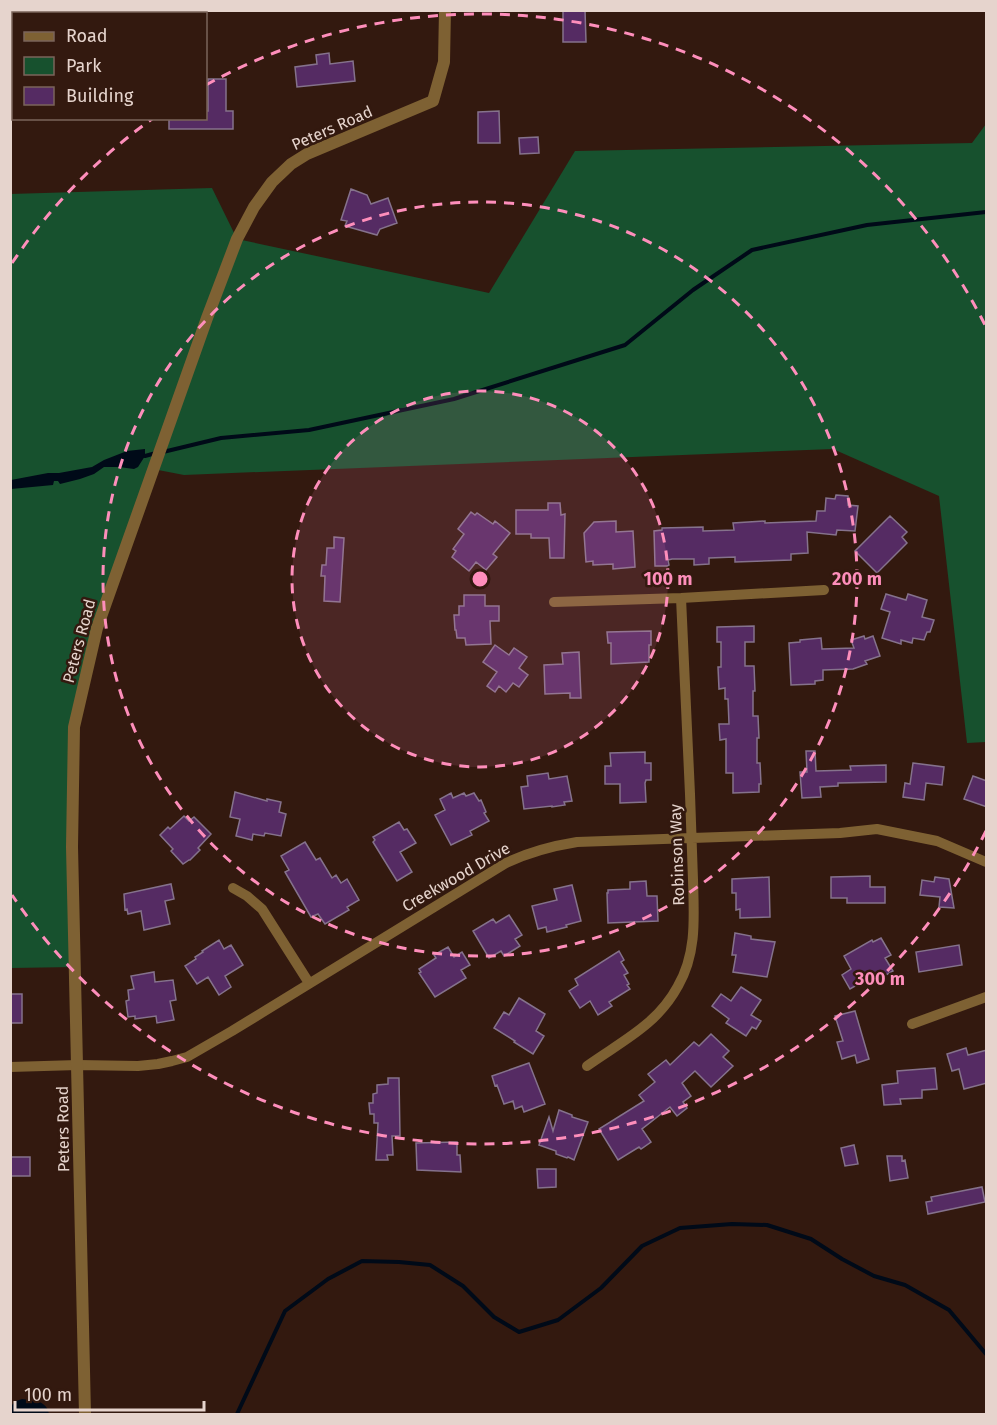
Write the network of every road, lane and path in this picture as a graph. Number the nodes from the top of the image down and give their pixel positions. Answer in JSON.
{"nodes":[{"id":1,"x":446,"y":10,"type":"edge"},
{"id":2,"x":824,"y":590,"type":"dead end"},
{"id":3,"x":681,"y":598,"type":"junction"},
{"id":4,"x":554,"y":602,"type":"dead end"},
{"id":5,"x":692,"y":839,"type":"junction"},
{"id":6,"x":987,"y":862,"type":"edge"},
{"id":7,"x":233,"y":888,"type":"dead end"},
{"id":8,"x":309,"y":983,"type":"junction"},
{"id":9,"x":987,"y":997,"type":"edge"},
{"id":10,"x":912,"y":1024,"type":"dead end"},
{"id":11,"x":78,"y":1065,"type":"junction"},
{"id":12,"x":587,"y":1066,"type":"dead end"},
{"id":13,"x":10,"y":1067,"type":"edge"},
{"id":14,"x":85,"y":1414,"type":"edge"}],
"edges":[{"from":1,"to":11,"type":"street","name":"Peters Road"},
{"from":2,"to":3,"type":"street"},
{"from":3,"to":4,"type":"street"},
{"from":3,"to":5,"type":"street","name":"Robinson Way"},
{"from":5,"to":6,"type":"street","name":"Creekwood Drive"},
{"from":5,"to":8,"type":"street","name":"Creekwood Drive"},
{"from":5,"to":12,"type":"street","name":"Robinson Way"},
{"from":7,"to":8,"type":"street"},
{"from":8,"to":11,"type":"street","name":"Creekwood Drive"},
{"from":9,"to":10,"type":"street"},
{"from":11,"to":13,"type":"street","name":"Creekwood Drive"},
{"from":11,"to":14,"type":"street","name":"Peters Road"}]}
